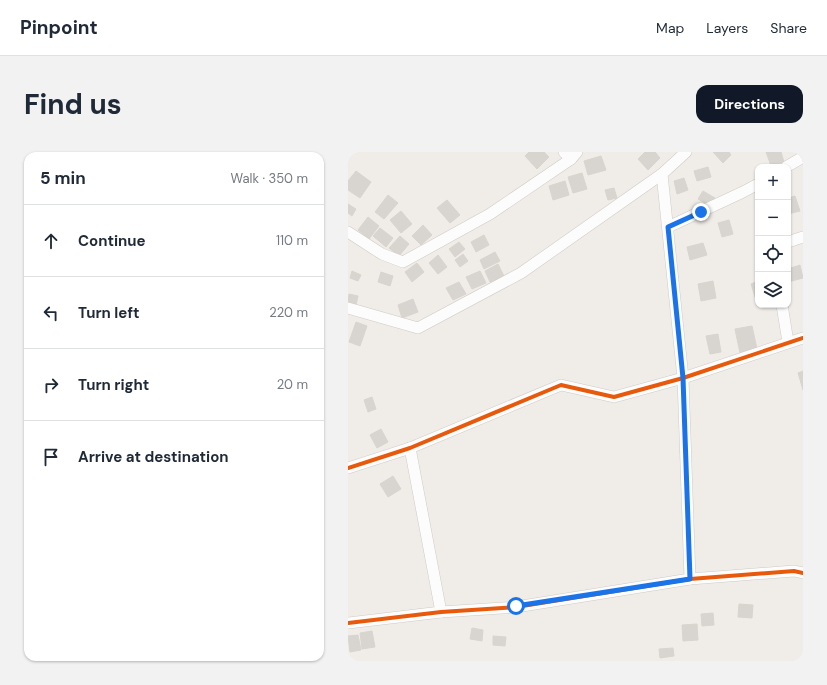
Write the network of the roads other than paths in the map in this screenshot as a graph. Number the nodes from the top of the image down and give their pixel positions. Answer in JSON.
{"nodes":[{"id":1,"x":686,"y":152,"type":"edge"},
{"id":2,"x":571,"y":154,"type":"edge"},
{"id":3,"x":803,"y":157,"type":"edge"},
{"id":4,"x":791,"y":164,"type":"edge"},
{"id":5,"x":662,"y":174,"type":"junction"},
{"id":6,"x":755,"y":186,"type":"edge"},
{"id":7,"x":668,"y":227,"type":"junction"},
{"id":8,"x":348,"y":232,"type":"edge"},
{"id":9,"x":803,"y":237,"type":"edge"},
{"id":10,"x":791,"y":241,"type":"edge"},
{"id":11,"x":348,"y":308,"type":"edge"},
{"id":12,"x":782,"y":308,"type":"edge"},
{"id":13,"x":803,"y":338,"type":"edge"},
{"id":14,"x":788,"y":342,"type":"junction"},
{"id":15,"x":683,"y":378,"type":"junction"},
{"id":16,"x":410,"y":448,"type":"junction"},
{"id":17,"x":348,"y":468,"type":"edge"},
{"id":18,"x":803,"y":573,"type":"edge"},
{"id":19,"x":690,"y":579,"type":"junction"},
{"id":20,"x":440,"y":612,"type":"junction"},
{"id":21,"x":348,"y":623,"type":"edge"}],
"edges":[{"from":1,"to":5,"type":"street"},
{"from":2,"to":8,"type":"street"},
{"from":3,"to":4,"type":"street"},
{"from":5,"to":7,"type":"street"},
{"from":5,"to":11,"type":"street"},
{"from":6,"to":7,"type":"street"},
{"from":7,"to":15,"type":"street"},
{"from":9,"to":10,"type":"street"},
{"from":12,"to":14,"type":"street"},
{"from":13,"to":14,"type":"street"},
{"from":14,"to":15,"type":"street"},
{"from":15,"to":16,"type":"street"},
{"from":15,"to":19,"type":"street"},
{"from":16,"to":17,"type":"street"},
{"from":16,"to":20,"type":"street"},
{"from":18,"to":19,"type":"street"},
{"from":19,"to":20,"type":"street"},
{"from":20,"to":21,"type":"street"}]}
